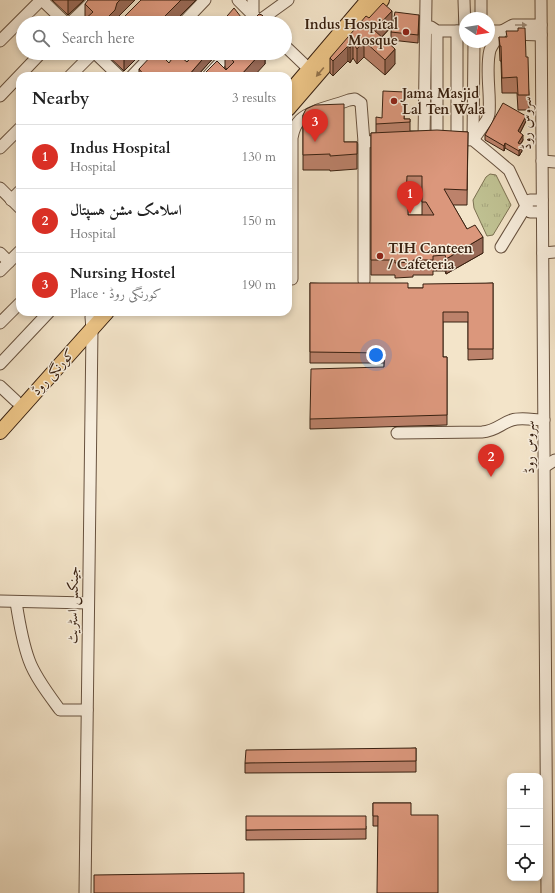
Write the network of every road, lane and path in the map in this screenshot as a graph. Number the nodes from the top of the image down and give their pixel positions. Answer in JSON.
{"nodes":[{"id":1,"x":42,"y":0,"type":"edge"},
{"id":2,"x":94,"y":0,"type":"edge"},
{"id":3,"x":205,"y":0,"type":"edge"},
{"id":4,"x":238,"y":0,"type":"edge"},
{"id":5,"x":253,"y":0,"type":"edge"},
{"id":6,"x":288,"y":0,"type":"edge"},
{"id":7,"x":382,"y":0,"type":"edge"},
{"id":8,"x":426,"y":0,"type":"edge"},
{"id":9,"x":464,"y":0,"type":"edge"},
{"id":10,"x":481,"y":0,"type":"edge"},
{"id":11,"x":540,"y":0,"type":"edge"},
{"id":12,"x":370,"y":3,"type":"edge"},
{"id":13,"x":481,"y":12,"type":"edge"},
{"id":14,"x":26,"y":16,"type":"edge"},
{"id":15,"x":59,"y":16,"type":"edge"},
{"id":16,"x":77,"y":16,"type":"edge"},
{"id":17,"x":190,"y":16,"type":"edge"},
{"id":18,"x":253,"y":16,"type":"edge"},
{"id":19,"x":256,"y":16,"type":"edge"},
{"id":20,"x":263,"y":16,"type":"edge"},
{"id":21,"x":426,"y":24,"type":"junction"},
{"id":22,"x":16,"y":25,"type":"edge"},
{"id":23,"x":541,"y":30,"type":"junction"},
{"id":24,"x":437,"y":31,"type":"junction"},
{"id":25,"x":456,"y":31,"type":"junction"},
{"id":26,"x":495,"y":31,"type":"edge"},
{"id":27,"x":502,"y":32,"type":"junction"},
{"id":28,"x":0,"y":41,"type":"edge"},
{"id":29,"x":474,"y":48,"type":"edge"},
{"id":30,"x":292,"y":53,"type":"edge"},
{"id":31,"x":34,"y":60,"type":"edge"},
{"id":32,"x":87,"y":60,"type":"edge"},
{"id":33,"x":102,"y":60,"type":"edge"},
{"id":34,"x":147,"y":60,"type":"edge"},
{"id":35,"x":223,"y":60,"type":"edge"},
{"id":36,"x":309,"y":69,"type":"junction"},
{"id":37,"x":23,"y":72,"type":"edge"},
{"id":38,"x":74,"y":72,"type":"edge"},
{"id":39,"x":115,"y":72,"type":"edge"},
{"id":40,"x":136,"y":72,"type":"edge"},
{"id":41,"x":212,"y":72,"type":"edge"},
{"id":42,"x":16,"y":79,"type":"edge"},
{"id":43,"x":292,"y":89,"type":"edge"},
{"id":44,"x":0,"y":96,"type":"edge"},
{"id":45,"x":292,"y":104,"type":"edge"},
{"id":46,"x":16,"y":132,"type":"edge"},
{"id":47,"x":436,"y":138,"type":"junction"},
{"id":48,"x":457,"y":139,"type":"junction"},
{"id":49,"x":394,"y":140,"type":"edge"},
{"id":50,"x":473,"y":140,"type":"junction"},
{"id":51,"x":364,"y":142,"type":"junction"},
{"id":52,"x":0,"y":148,"type":"edge"},
{"id":53,"x":542,"y":162,"type":"junction"},
{"id":54,"x":555,"y":162,"type":"edge"},
{"id":55,"x":0,"y":188,"type":"edge"},
{"id":56,"x":16,"y":195,"type":"edge"},
{"id":57,"x":11,"y":200,"type":"junction"},
{"id":58,"x":542,"y":200,"type":"junction"},
{"id":59,"x":16,"y":204,"type":"edge"},
{"id":60,"x":526,"y":206,"type":"junction"},
{"id":61,"x":542,"y":212,"type":"junction"},
{"id":62,"x":501,"y":247,"type":"dead end"},
{"id":63,"x":0,"y":252,"type":"edge"},
{"id":64,"x":542,"y":252,"type":"junction"},
{"id":65,"x":555,"y":252,"type":"edge"},
{"id":66,"x":16,"y":255,"type":"edge"},
{"id":67,"x":9,"y":262,"type":"junction"},
{"id":68,"x":0,"y":271,"type":"edge"},
{"id":69,"x":292,"y":279,"type":"dead end"},
{"id":70,"x":364,"y":281,"type":"edge"},
{"id":71,"x":16,"y":306,"type":"edge"},
{"id":72,"x":46,"y":316,"type":"edge"},
{"id":73,"x":93,"y":319,"type":"edge"},
{"id":74,"x":0,"y":323,"type":"edge"},
{"id":75,"x":0,"y":364,"type":"edge"},
{"id":76,"x":0,"y":386,"type":"edge"},
{"id":77,"x":16,"y":400,"type":"junction"},
{"id":78,"x":0,"y":418,"type":"edge"},
{"id":79,"x":544,"y":420,"type":"junction"},
{"id":80,"x":0,"y":432,"type":"edge"},
{"id":81,"x":397,"y":433,"type":"dead end"},
{"id":82,"x":555,"y":460,"type":"edge"},
{"id":83,"x":544,"y":467,"type":"junction"},
{"id":84,"x":0,"y":601,"type":"edge"},
{"id":85,"x":16,"y":602,"type":"junction"},
{"id":86,"x":88,"y":603,"type":"junction"},
{"id":87,"x":87,"y":710,"type":"junction"},
{"id":88,"x":85,"y":893,"type":"edge"},
{"id":89,"x":546,"y":893,"type":"edge"}],
"edges":[{"from":1,"to":14,"type":"street"},
{"from":1,"to":15,"type":"street"},
{"from":2,"to":16,"type":"street"},
{"from":3,"to":17,"type":"street"},
{"from":4,"to":18,"type":"street"},
{"from":5,"to":19,"type":"street"},
{"from":6,"to":20,"type":"street"},
{"from":7,"to":12,"type":"main road"},
{"from":8,"to":21,"type":"street"},
{"from":9,"to":25,"type":"street"},
{"from":10,"to":13,"type":"street"},
{"from":11,"to":23,"type":"street","name":"سروس روڈ"},
{"from":12,"to":36,"type":"main road"},
{"from":12,"to":45,"type":"main road","one_way":true},
{"from":21,"to":24,"type":"street"},
{"from":21,"to":47,"type":"street"},
{"from":22,"to":28,"type":"street"},
{"from":23,"to":27,"type":"street"},
{"from":23,"to":53,"type":"street","name":"سروس روڈ"},
{"from":24,"to":25,"type":"street"},
{"from":24,"to":47,"type":"street"},
{"from":25,"to":48,"type":"street"},
{"from":26,"to":27,"type":"street"},
{"from":27,"to":50,"type":"street"},
{"from":29,"to":50,"type":"street"},
{"from":30,"to":36,"type":"street"},
{"from":31,"to":37,"type":"street"},
{"from":32,"to":38,"type":"street"},
{"from":33,"to":39,"type":"street"},
{"from":34,"to":40,"type":"street"},
{"from":35,"to":41,"type":"street"},
{"from":36,"to":43,"type":"main road"},
{"from":42,"to":44,"type":"street"},
{"from":46,"to":52,"type":"street"},
{"from":47,"to":48,"type":"street"},
{"from":48,"to":50,"type":"street"},
{"from":49,"to":51,"type":"street"},
{"from":50,"to":60,"type":"street"},
{"from":51,"to":69,"type":"street"},
{"from":51,"to":70,"type":"street"},
{"from":53,"to":54,"type":"street"},
{"from":53,"to":58,"type":"street","name":"سروس روڈ"},
{"from":55,"to":57,"type":"street"},
{"from":56,"to":57,"type":"street"},
{"from":57,"to":59,"type":"street"},
{"from":58,"to":60,"type":"street"},
{"from":58,"to":61,"type":"street","name":"سروس روڈ"},
{"from":60,"to":61,"type":"street"},
{"from":60,"to":62,"type":"street"},
{"from":61,"to":64,"type":"street","name":"سروس روڈ"},
{"from":63,"to":67,"type":"street"},
{"from":64,"to":65,"type":"street"},
{"from":64,"to":79,"type":"street","name":"سروس روڈ"},
{"from":66,"to":67,"type":"street"},
{"from":67,"to":68,"type":"street"},
{"from":71,"to":74,"type":"street"},
{"from":72,"to":75,"type":"street"},
{"from":73,"to":77,"type":"main road","name":"کورنگی روڈ"},
{"from":73,"to":80,"type":"main road","name":"کورنگی روڈ"},
{"from":73,"to":86,"type":"street","name":"جینکس اسٹریٹ"},
{"from":76,"to":77,"type":"street"},
{"from":77,"to":78,"type":"main road","name":"کورنگی روڈ"},
{"from":79,"to":81,"type":"street"},
{"from":79,"to":83,"type":"street","name":"سروس روڈ"},
{"from":82,"to":83,"type":"street"},
{"from":83,"to":89,"type":"street","name":"سروس روڈ"},
{"from":84,"to":85,"type":"street"},
{"from":85,"to":86,"type":"street"},
{"from":85,"to":87,"type":"street"},
{"from":86,"to":87,"type":"street","name":"جینکس اسٹریٹ"},
{"from":87,"to":88,"type":"street","name":"جینکس اسٹریٹ"}]}
